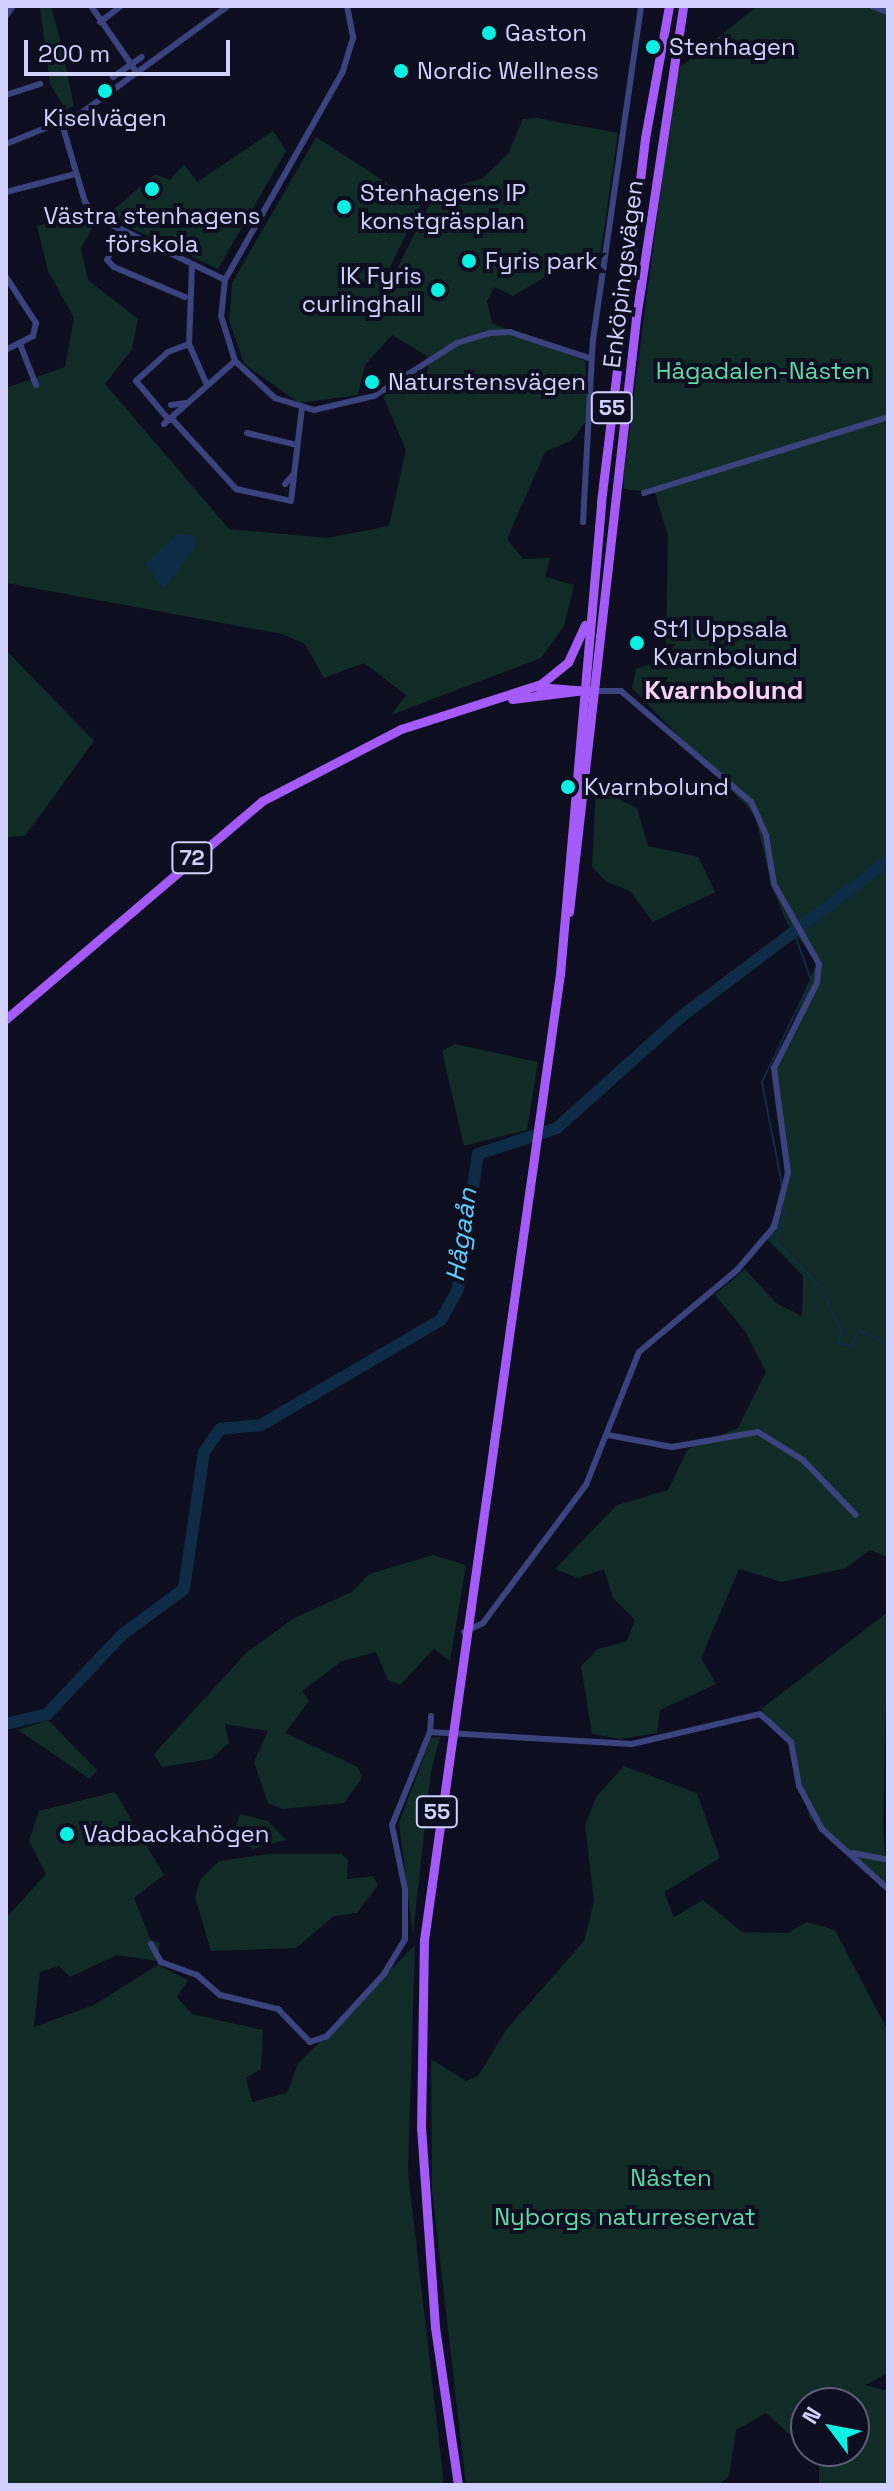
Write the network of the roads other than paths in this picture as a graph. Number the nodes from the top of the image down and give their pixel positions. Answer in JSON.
{"nodes":[{"id":1,"x":13,"y":6,"type":"edge"},
{"id":2,"x":91,"y":6,"type":"edge"},
{"id":3,"x":121,"y":6,"type":"edge"},
{"id":4,"x":228,"y":6,"type":"edge"},
{"id":5,"x":347,"y":6,"type":"edge"},
{"id":6,"x":641,"y":6,"type":"edge"},
{"id":7,"x":683,"y":6,"type":"edge"},
{"id":8,"x":872,"y":6,"type":"edge"},
{"id":9,"x":667,"y":8,"type":"edge"},
{"id":10,"x":888,"y":12,"type":"edge"},
{"id":11,"x":6,"y":16,"type":"edge"},
{"id":12,"x":100,"y":22,"type":"junction"},
{"id":13,"x":142,"y":57,"type":"dead end"},
{"id":14,"x":131,"y":65,"type":"junction"},
{"id":15,"x":137,"y":73,"type":"junction"},
{"id":16,"x":113,"y":77,"type":"dead end"},
{"id":17,"x":40,"y":84,"type":"dead end"},
{"id":18,"x":6,"y":95,"type":"edge"},
{"id":19,"x":62,"y":124,"type":"junction"},
{"id":20,"x":6,"y":144,"type":"edge"},
{"id":21,"x":75,"y":174,"type":"junction"},
{"id":22,"x":6,"y":192,"type":"edge"},
{"id":23,"x":119,"y":232,"type":"junction"},
{"id":24,"x":192,"y":266,"type":"junction"},
{"id":25,"x":6,"y":277,"type":"edge"},
{"id":26,"x":225,"y":280,"type":"junction"},
{"id":27,"x":8,"y":286,"type":"edge"},
{"id":28,"x":185,"y":297,"type":"junction"},
{"id":29,"x":20,"y":344,"type":"junction"},
{"id":30,"x":189,"y":344,"type":"junction"},
{"id":31,"x":6,"y":350,"type":"edge"},
{"id":32,"x":592,"y":359,"type":"junction"},
{"id":33,"x":235,"y":361,"type":"junction"},
{"id":34,"x":36,"y":385,"type":"dead end"},
{"id":35,"x":207,"y":385,"type":"junction"},
{"id":36,"x":187,"y":403,"type":"junction"},
{"id":37,"x":171,"y":405,"type":"dead end"},
{"id":38,"x":302,"y":408,"type":"junction"},
{"id":39,"x":888,"y":417,"type":"edge"},
{"id":40,"x":168,"y":421,"type":"junction"},
{"id":41,"x":247,"y":433,"type":"dead end"},
{"id":42,"x":297,"y":445,"type":"junction"},
{"id":43,"x":294,"y":474,"type":"junction"},
{"id":44,"x":285,"y":484,"type":"dead end"},
{"id":45,"x":644,"y":493,"type":"dead end"},
{"id":46,"x":583,"y":522,"type":"dead end"},
{"id":47,"x":593,"y":594,"type":"junction"},
{"id":48,"x":532,"y":688,"type":"junction"},
{"id":49,"x":584,"y":690,"type":"junction"},
{"id":50,"x":596,"y":691,"type":"junction"},
{"id":51,"x":564,"y":697,"type":"junction"},
{"id":52,"x":505,"y":699,"type":"junction"},
{"id":53,"x":580,"y":715,"type":"junction"},
{"id":54,"x":565,"y":927,"type":"junction"},
{"id":55,"x":6,"y":1019,"type":"edge"},
{"id":56,"x":608,"y":1435,"type":"junction"},
{"id":57,"x":856,"y":1515,"type":"dead end"},
{"id":58,"x":464,"y":1632,"type":"junction"},
{"id":59,"x":431,"y":1716,"type":"dead end"},
{"id":60,"x":430,"y":1732,"type":"junction"},
{"id":61,"x":449,"y":1733,"type":"junction"},
{"id":62,"x":850,"y":1853,"type":"junction"},
{"id":63,"x":888,"y":1860,"type":"edge"},
{"id":64,"x":888,"y":1889,"type":"edge"},
{"id":65,"x":405,"y":1939,"type":"junction"},
{"id":66,"x":424,"y":1940,"type":"junction"},
{"id":67,"x":151,"y":1944,"type":"dead end"},
{"id":68,"x":458,"y":2485,"type":"edge"}],
"edges":[{"from":1,"to":11,"type":"street"},
{"from":2,"to":12,"type":"street"},
{"from":3,"to":12,"type":"street"},
{"from":4,"to":15,"type":"street"},
{"from":5,"to":26,"type":"street"},
{"from":6,"to":32,"type":"street"},
{"from":7,"to":50,"type":"main road","name":"Enköpingsvägen","number":"55"},
{"from":8,"to":10,"type":"street"},
{"from":9,"to":47,"type":"main road","name":"Enköpingsvägen","number":"55"},
{"from":12,"to":14,"type":"street"},
{"from":13,"to":14,"type":"street"},
{"from":14,"to":15,"type":"street"},
{"from":14,"to":16,"type":"street"},
{"from":15,"to":19,"type":"street"},
{"from":17,"to":18,"type":"street"},
{"from":19,"to":20,"type":"street"},
{"from":19,"to":21,"type":"street"},
{"from":21,"to":22,"type":"street"},
{"from":21,"to":23,"type":"street"},
{"from":23,"to":24,"type":"street"},
{"from":23,"to":28,"type":"street"},
{"from":24,"to":26,"type":"street"},
{"from":24,"to":28,"type":"street"},
{"from":25,"to":27,"type":"street"},
{"from":26,"to":33,"type":"street"},
{"from":27,"to":29,"type":"street"},
{"from":28,"to":30,"type":"street"},
{"from":29,"to":31,"type":"street"},
{"from":29,"to":34,"type":"street"},
{"from":30,"to":35,"type":"street"},
{"from":30,"to":40,"type":"street"},
{"from":32,"to":38,"type":"street"},
{"from":32,"to":46,"type":"street"},
{"from":33,"to":35,"type":"street"},
{"from":33,"to":38,"type":"street"},
{"from":35,"to":36,"type":"street"},
{"from":36,"to":37,"type":"street"},
{"from":36,"to":40,"type":"street"},
{"from":38,"to":42,"type":"street"},
{"from":39,"to":45,"type":"street"},
{"from":40,"to":43,"type":"street"},
{"from":41,"to":42,"type":"street"},
{"from":42,"to":43,"type":"street"},
{"from":43,"to":44,"type":"street"},
{"from":47,"to":48,"type":"main road"},
{"from":47,"to":49,"type":"main road","name":"Enköpingsvägen","number":"55"},
{"from":48,"to":49,"type":"main road","number":"72"},
{"from":48,"to":52,"type":"main road","number":"72"},
{"from":49,"to":50,"type":"main road","number":"72"},
{"from":49,"to":51,"type":"main road","number":"72"},
{"from":49,"to":53,"type":"main road","number":"55"},
{"from":50,"to":54,"type":"main road","number":"55"},
{"from":50,"to":56,"type":"street"},
{"from":51,"to":52,"type":"main road","number":"72"},
{"from":51,"to":53,"type":"main road"},
{"from":52,"to":55,"type":"main road","number":"72"},
{"from":53,"to":54,"type":"main road","number":"55"},
{"from":54,"to":58,"type":"main road","number":"55"},
{"from":56,"to":57,"type":"street"},
{"from":56,"to":58,"type":"street"},
{"from":58,"to":61,"type":"main road","number":"55"},
{"from":59,"to":60,"type":"street"},
{"from":60,"to":61,"type":"street"},
{"from":60,"to":65,"type":"street"},
{"from":61,"to":62,"type":"street"},
{"from":61,"to":66,"type":"main road","number":"55"},
{"from":62,"to":63,"type":"street"},
{"from":62,"to":64,"type":"street"},
{"from":65,"to":66,"type":"street"},
{"from":65,"to":67,"type":"street"},
{"from":66,"to":68,"type":"main road","number":"55"}]}
